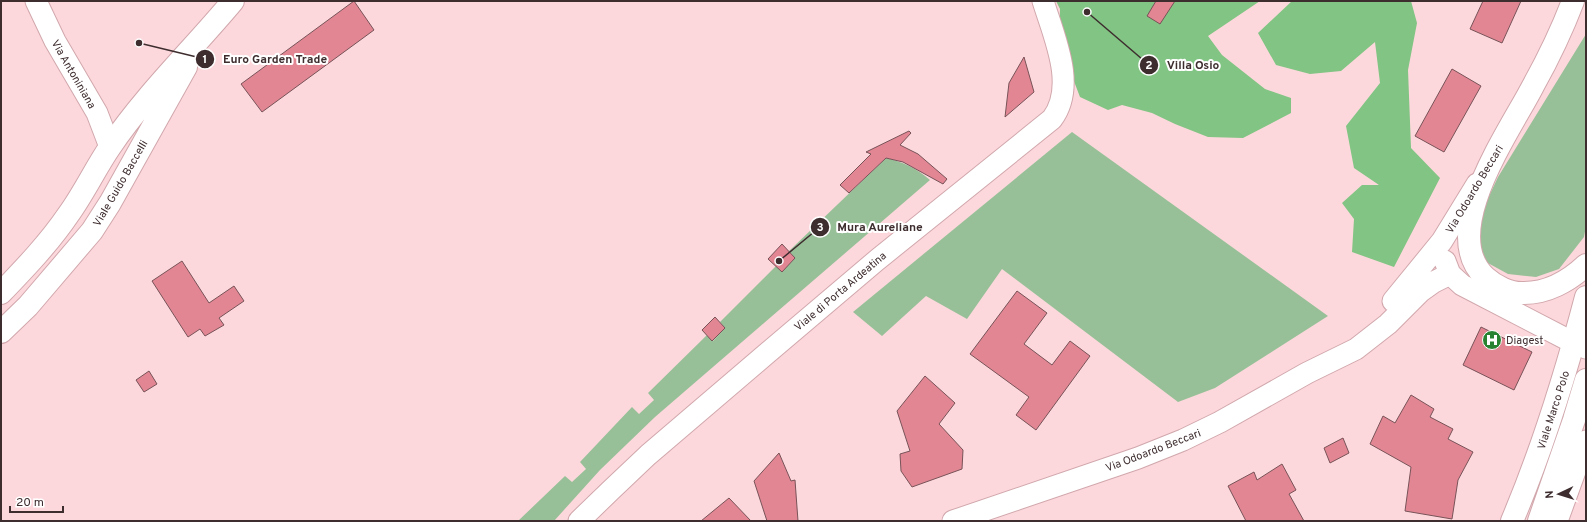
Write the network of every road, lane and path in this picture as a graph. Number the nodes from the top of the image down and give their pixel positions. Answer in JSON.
{"nodes":[{"id":1,"x":36,"y":1,"type":"edge"},
{"id":2,"x":233,"y":1,"type":"edge"},
{"id":3,"x":1043,"y":1,"type":"edge"},
{"id":4,"x":1573,"y":1,"type":"edge"},
{"id":5,"x":204,"y":37,"type":"junction"},
{"id":6,"x":110,"y":147,"type":"junction"},
{"id":7,"x":1498,"y":148,"type":"junction"},
{"id":8,"x":1442,"y":241,"type":"junction"},
{"id":9,"x":1586,"y":265,"type":"edge"},
{"id":10,"x":1450,"y":274,"type":"junction"},
{"id":11,"x":1,"y":293,"type":"edge"},
{"id":12,"x":1586,"y":297,"type":"edge"},
{"id":13,"x":1,"y":332,"type":"edge"},
{"id":14,"x":1580,"y":346,"type":"edge"},
{"id":15,"x":1342,"y":356,"type":"junction"},
{"id":16,"x":1586,"y":380,"type":"edge"},
{"id":17,"x":1586,"y":441,"type":"edge"},
{"id":18,"x":1522,"y":497,"type":"junction"},
{"id":19,"x":1557,"y":504,"type":"edge"},
{"id":20,"x":579,"y":521,"type":"edge"},
{"id":21,"x":953,"y":521,"type":"edge"},
{"id":22,"x":1512,"y":521,"type":"edge"},
{"id":23,"x":1538,"y":521,"type":"edge"}],
"edges":[{"from":1,"to":6,"type":"street","name":"Via Antoniniana"},
{"from":2,"to":5,"type":"main road","name":"Viale Guido Baccelli"},
{"from":3,"to":20,"type":"street","name":"Viale di Porta Ardeatina"},
{"from":4,"to":7,"type":"main road","name":"Via Odoardo Beccari"},
{"from":5,"to":6,"type":"main road","name":"Viale Guido Baccelli"},
{"from":5,"to":13,"type":"main road","name":"Viale Guido Baccelli"},
{"from":6,"to":11,"type":"main road","name":"Viale Guido Baccelli"},
{"from":7,"to":8,"type":"street","name":"Via Odoardo Beccari"},
{"from":7,"to":9,"type":"main road"},
{"from":8,"to":10,"type":"street"},
{"from":8,"to":15,"type":"street","name":"Via Odoardo Beccari"},
{"from":10,"to":14,"type":"street"},
{"from":10,"to":15,"type":"street","name":"Via Odoardo Beccari"},
{"from":12,"to":14,"type":"main road","name":"Viale Marco Polo"},
{"from":14,"to":18,"type":"main road","name":"Viale Marco Polo"},
{"from":15,"to":21,"type":"street","name":"Via Odoardo Beccari"},
{"from":16,"to":19,"type":"main road","name":"Viale Marco Polo"},
{"from":17,"to":19,"type":"street","name":"Viale Marco Polo"},
{"from":18,"to":19,"type":"street"},
{"from":18,"to":22,"type":"main road","name":"Viale Marco Polo"},
{"from":19,"to":23,"type":"main road","name":"Viale Marco Polo"}]}
